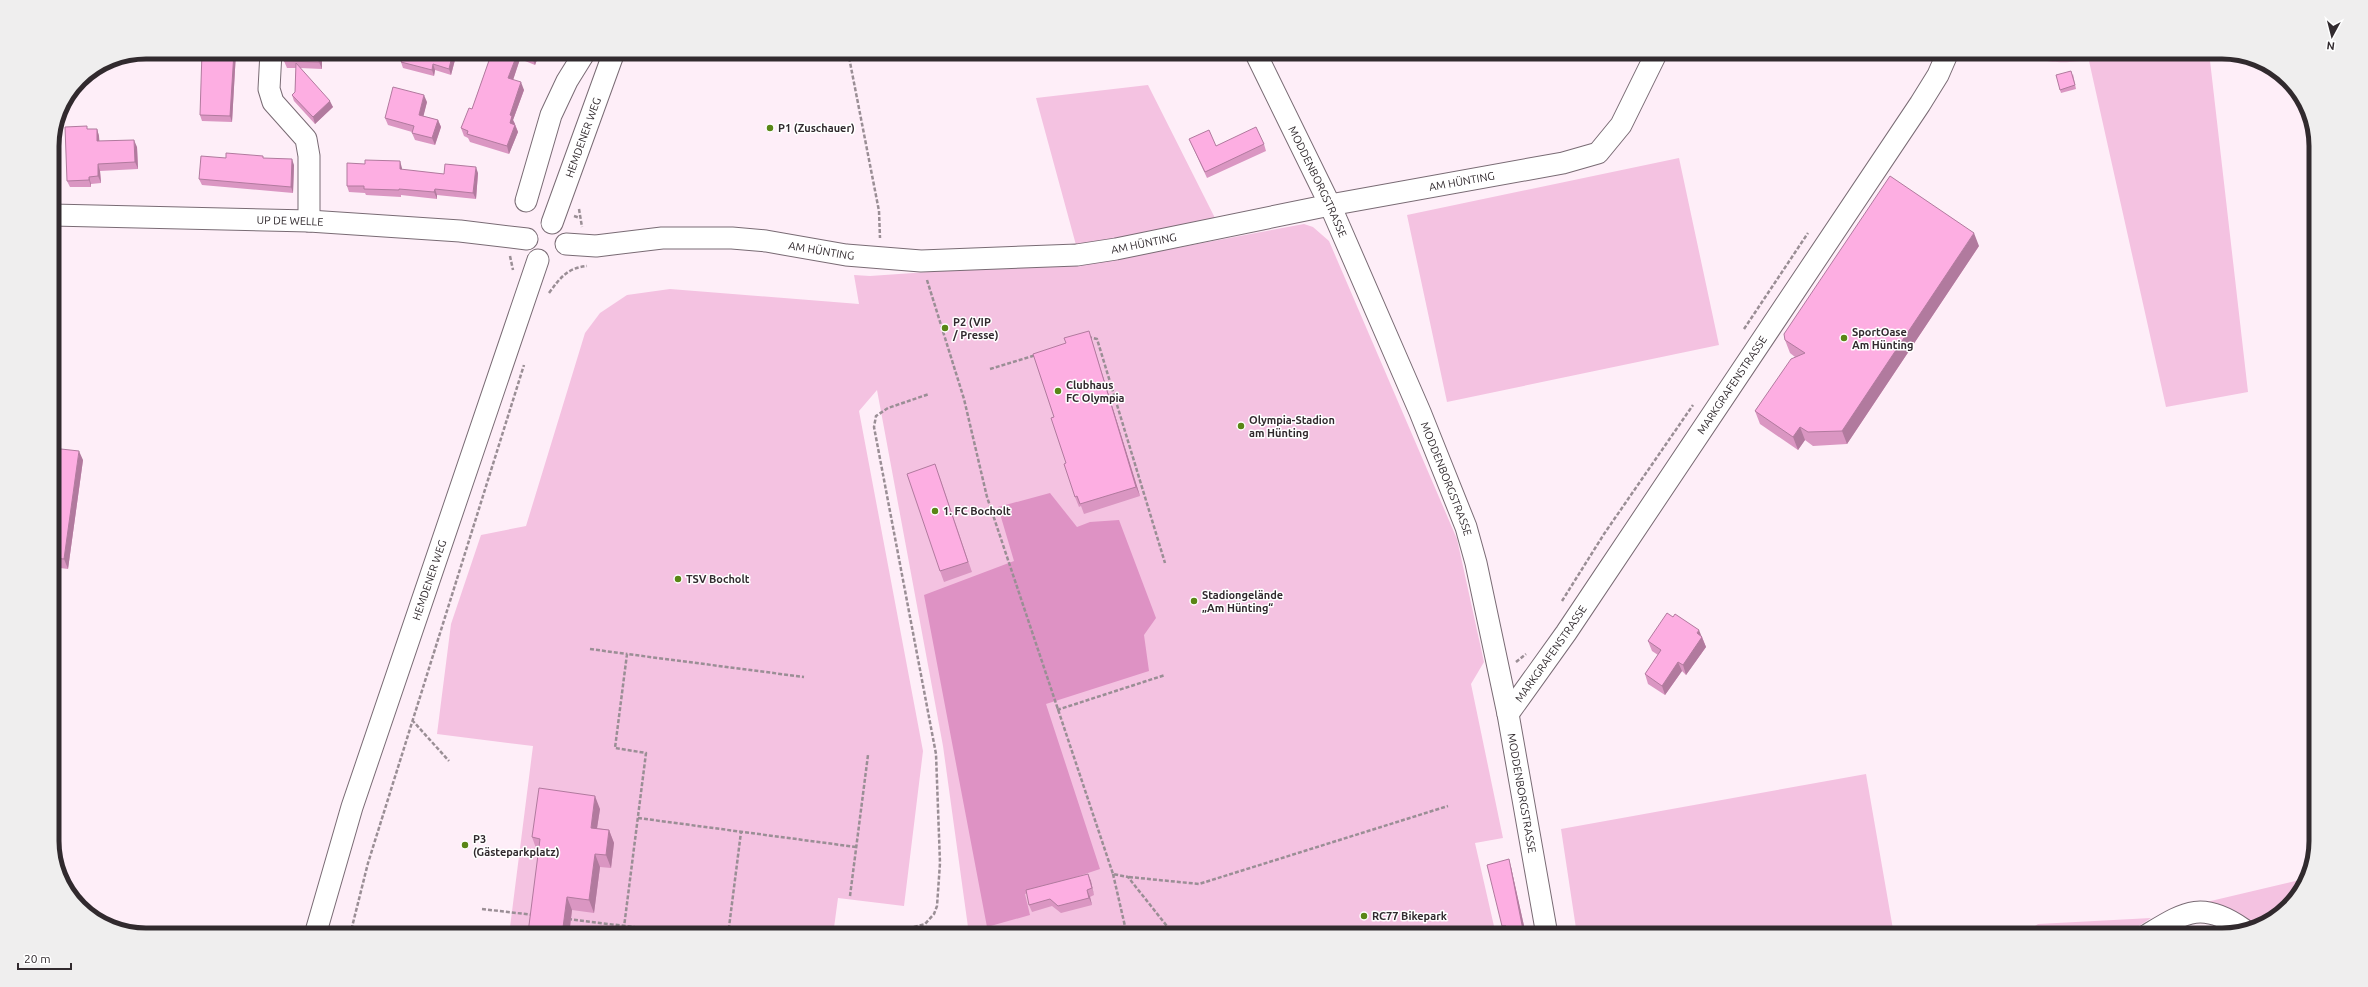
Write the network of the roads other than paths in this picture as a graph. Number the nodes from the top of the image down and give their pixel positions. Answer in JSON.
{"nodes":[{"id":1,"x":271,"y":59,"type":"edge"},
{"id":2,"x":581,"y":59,"type":"edge"},
{"id":3,"x":611,"y":59,"type":"edge"},
{"id":4,"x":1258,"y":59,"type":"edge"},
{"id":5,"x":1654,"y":59,"type":"edge"},
{"id":6,"x":1945,"y":59,"type":"edge"},
{"id":7,"x":526,"y":201,"type":"dead end"},
{"id":8,"x":1330,"y":205,"type":"junction"},
{"id":9,"x":59,"y":216,"type":"edge"},
{"id":10,"x":308,"y":221,"type":"junction"},
{"id":11,"x":552,"y":223,"type":"junction"},
{"id":12,"x":527,"y":239,"type":"junction"},
{"id":13,"x":566,"y":244,"type":"junction"},
{"id":14,"x":538,"y":260,"type":"junction"},
{"id":15,"x":1508,"y":714,"type":"junction"},
{"id":16,"x":326,"y":900,"type":"junction"},
{"id":17,"x":2239,"y":926,"type":"edge"},
{"id":18,"x":317,"y":928,"type":"edge"},
{"id":19,"x":320,"y":928,"type":"edge"},
{"id":20,"x":1546,"y":928,"type":"edge"},
{"id":21,"x":2158,"y":928,"type":"edge"}],
"edges":[{"from":1,"to":10,"type":"street"},
{"from":2,"to":7,"type":"street"},
{"from":3,"to":11,"type":"street","name":"HEMDENER WEG"},
{"from":4,"to":8,"type":"street","name":"MODDENBORGSTRASSE"},
{"from":5,"to":8,"type":"street","name":"AM HÜNTING"},
{"from":6,"to":15,"type":"street","name":"MARKGRAFENSTRASSE"},
{"from":8,"to":13,"type":"street","name":"AM HÜNTING"},
{"from":8,"to":15,"type":"street","name":"MODDENBORGSTRASSE"},
{"from":9,"to":10,"type":"street","name":"UP DE WELLE"},
{"from":10,"to":12,"type":"street","name":"UP DE WELLE"},
{"from":11,"to":12,"type":"street"},
{"from":11,"to":13,"type":"street"},
{"from":12,"to":14,"type":"street"},
{"from":13,"to":14,"type":"street"},
{"from":14,"to":16,"type":"street","name":"HEMDENER WEG"},
{"from":15,"to":20,"type":"street","name":"MODDENBORGSTRASSE"},
{"from":16,"to":18,"type":"street","name":"HEMDENER WEG"},
{"from":16,"to":19,"type":"street","name":"HEMDENER WEG"},
{"from":17,"to":21,"type":"street"}]}
